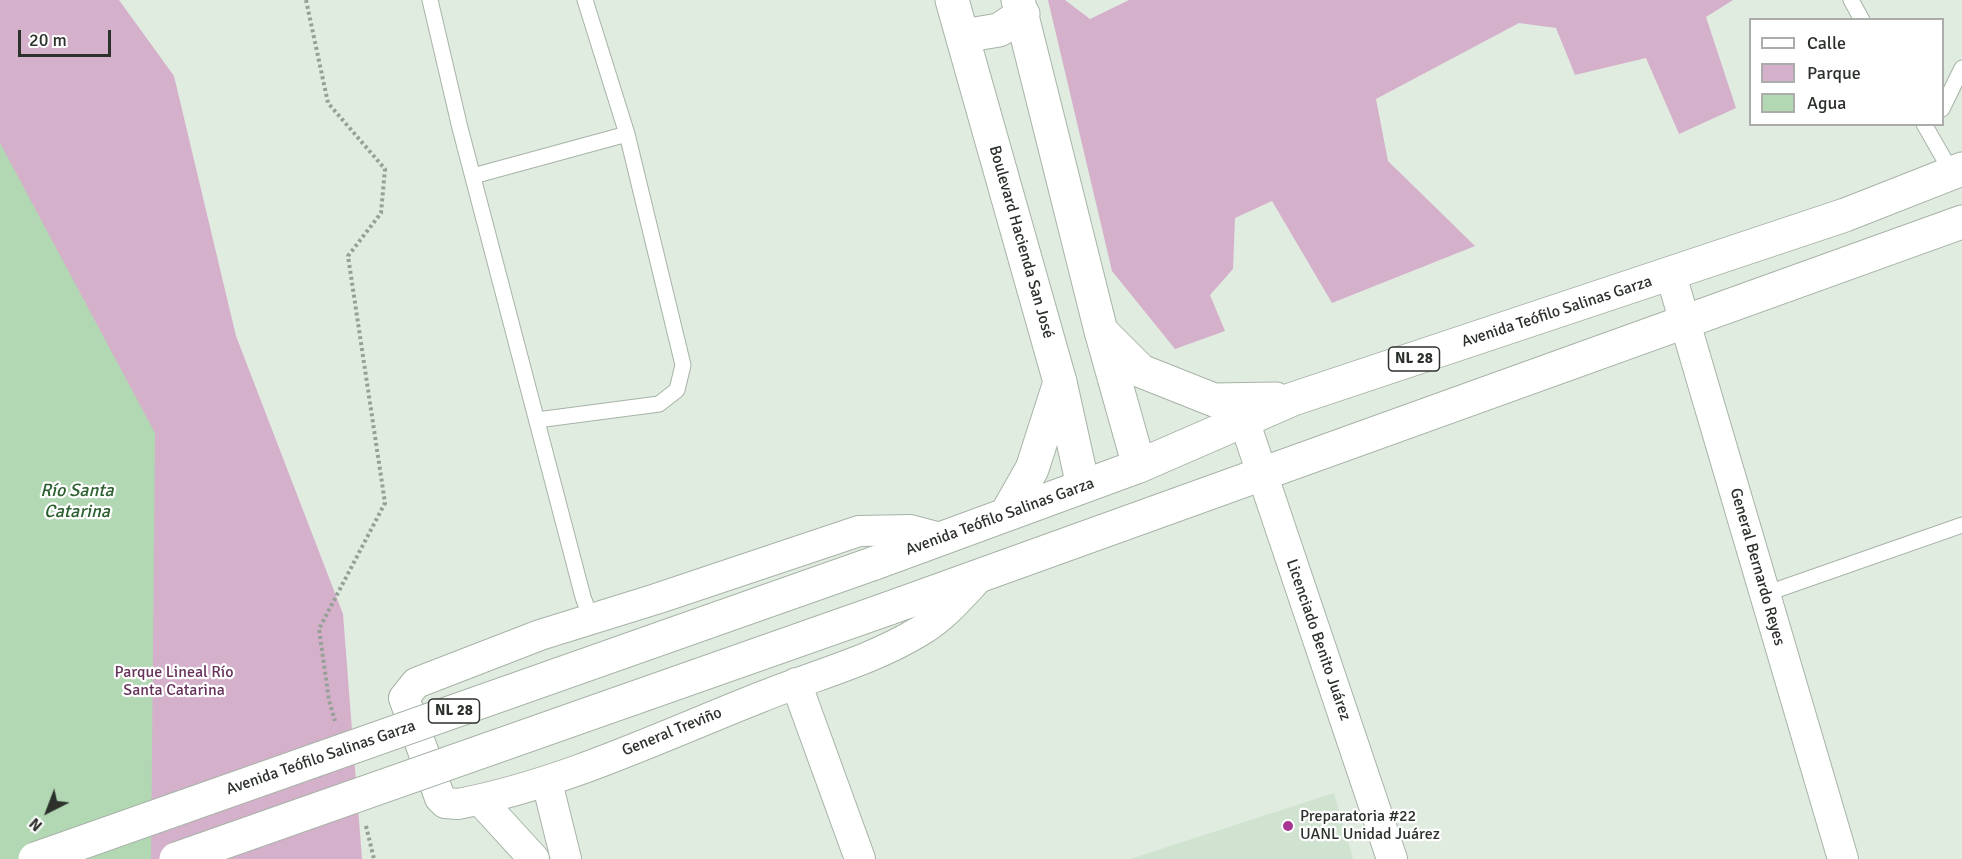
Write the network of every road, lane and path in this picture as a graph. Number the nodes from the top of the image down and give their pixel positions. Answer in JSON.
{"nodes":[{"id":1,"x":306,"y":0,"type":"edge"},
{"id":2,"x":430,"y":0,"type":"edge"},
{"id":3,"x":585,"y":0,"type":"edge"},
{"id":4,"x":952,"y":0,"type":"edge"},
{"id":5,"x":1851,"y":0,"type":"edge"},
{"id":6,"x":1020,"y":7,"type":"edge"},
{"id":7,"x":1861,"y":18,"type":"edge"},
{"id":8,"x":963,"y":36,"type":"junction"},
{"id":9,"x":1962,"y":68,"type":"edge"},
{"id":10,"x":1944,"y":105,"type":"edge"},
{"id":11,"x":1930,"y":128,"type":"edge"},
{"id":12,"x":627,"y":134,"type":"junction"},
{"id":13,"x":1957,"y":171,"type":"edge"},
{"id":14,"x":473,"y":176,"type":"junction"},
{"id":15,"x":1962,"y":222,"type":"edge"},
{"id":16,"x":1671,"y":275,"type":"junction"},
{"id":17,"x":1685,"y":320,"type":"junction"},
{"id":18,"x":1101,"y":331,"type":"junction"},
{"id":19,"x":1060,"y":382,"type":"junction"},
{"id":20,"x":1293,"y":399,"type":"junction"},
{"id":21,"x":537,"y":420,"type":"junction"},
{"id":22,"x":1244,"y":420,"type":"junction"},
{"id":23,"x":1139,"y":466,"type":"junction"},
{"id":24,"x":1261,"y":473,"type":"junction"},
{"id":25,"x":1083,"y":486,"type":"junction"},
{"id":26,"x":1007,"y":513,"type":"junction"},
{"id":27,"x":1962,"y":525,"type":"edge"},
{"id":28,"x":944,"y":539,"type":"junction"},
{"id":29,"x":980,"y":576,"type":"junction"},
{"id":30,"x":1765,"y":594,"type":"junction"},
{"id":31,"x":591,"y":619,"type":"junction"},
{"id":32,"x":796,"y":683,"type":"junction"},
{"id":33,"x":335,"y":723,"type":"dead end"},
{"id":34,"x":547,"y":782,"type":"junction"},
{"id":35,"x":469,"y":802,"type":"junction"},
{"id":36,"x":362,"y":815,"type":"dead end"},
{"id":37,"x":35,"y":859,"type":"edge"},
{"id":38,"x":176,"y":859,"type":"edge"},
{"id":39,"x":374,"y":859,"type":"edge"},
{"id":40,"x":534,"y":859,"type":"edge"},
{"id":41,"x":566,"y":859,"type":"edge"},
{"id":42,"x":860,"y":859,"type":"edge"},
{"id":43,"x":1392,"y":859,"type":"edge"},
{"id":44,"x":1843,"y":859,"type":"edge"}],
"edges":[{"from":1,"to":33,"type":"path"},
{"from":2,"to":14,"type":"lane"},
{"from":3,"to":12,"type":"lane"},
{"from":4,"to":8,"type":"main road","name":"Boulevard Hacienda San José"},
{"from":5,"to":7,"type":"lane"},
{"from":6,"to":8,"type":"main road"},
{"from":6,"to":18,"type":"main road"},
{"from":8,"to":19,"type":"main road","name":"Boulevard Hacienda San José"},
{"from":9,"to":10,"type":"lane"},
{"from":11,"to":13,"type":"lane"},
{"from":12,"to":14,"type":"lane"},
{"from":12,"to":21,"type":"lane"},
{"from":13,"to":16,"type":"main road","name":"Avenida Teófilo Salinas Garza","number":"NL 28"},
{"from":14,"to":21,"type":"lane"},
{"from":15,"to":17,"type":"main road"},
{"from":16,"to":17,"type":"street","name":"General Bernardo Reyes"},
{"from":16,"to":20,"type":"main road","name":"Avenida Teófilo Salinas Garza","number":"NL 28"},
{"from":17,"to":24,"type":"main road"},
{"from":17,"to":30,"type":"street","name":"General Bernardo Reyes"},
{"from":18,"to":20,"type":"main road"},
{"from":18,"to":23,"type":"main road"},
{"from":19,"to":25,"type":"main road","name":"Boulevard Hacienda San José"},
{"from":19,"to":26,"type":"main road"},
{"from":20,"to":22,"type":"main road","name":"Avenida Teófilo Salinas Garza","number":"NL 28"},
{"from":21,"to":31,"type":"lane"},
{"from":22,"to":23,"type":"main road","name":"Avenida Teófilo Salinas Garza","number":"NL 28"},
{"from":22,"to":24,"type":"street","name":"Licenciado Benito Juárez"},
{"from":23,"to":25,"type":"main road","name":"Avenida Teófilo Salinas Garza","number":"NL 28"},
{"from":24,"to":29,"type":"main road"},
{"from":24,"to":43,"type":"street","name":"Licenciado Benito Juárez"},
{"from":25,"to":26,"type":"main road","name":"Avenida Teófilo Salinas Garza","number":"NL 28"},
{"from":26,"to":28,"type":"main road","name":"Avenida Teófilo Salinas Garza","number":"NL 28"},
{"from":27,"to":30,"type":"lane"},
{"from":28,"to":31,"type":"street"},
{"from":28,"to":37,"type":"main road","name":"Avenida Teófilo Salinas Garza","number":"NL 28","bridge":true},
{"from":29,"to":32,"type":"street","name":"General Treviño"},
{"from":29,"to":38,"type":"main road","bridge":true},
{"from":30,"to":44,"type":"street","name":"General Bernardo Reyes"},
{"from":31,"to":35,"type":"street"},
{"from":32,"to":34,"type":"street","name":"General Treviño"},
{"from":32,"to":42,"type":"street"},
{"from":34,"to":35,"type":"street","name":"General Treviño"},
{"from":34,"to":41,"type":"street"},
{"from":35,"to":40,"type":"street"},
{"from":36,"to":39,"type":"path"}]}
